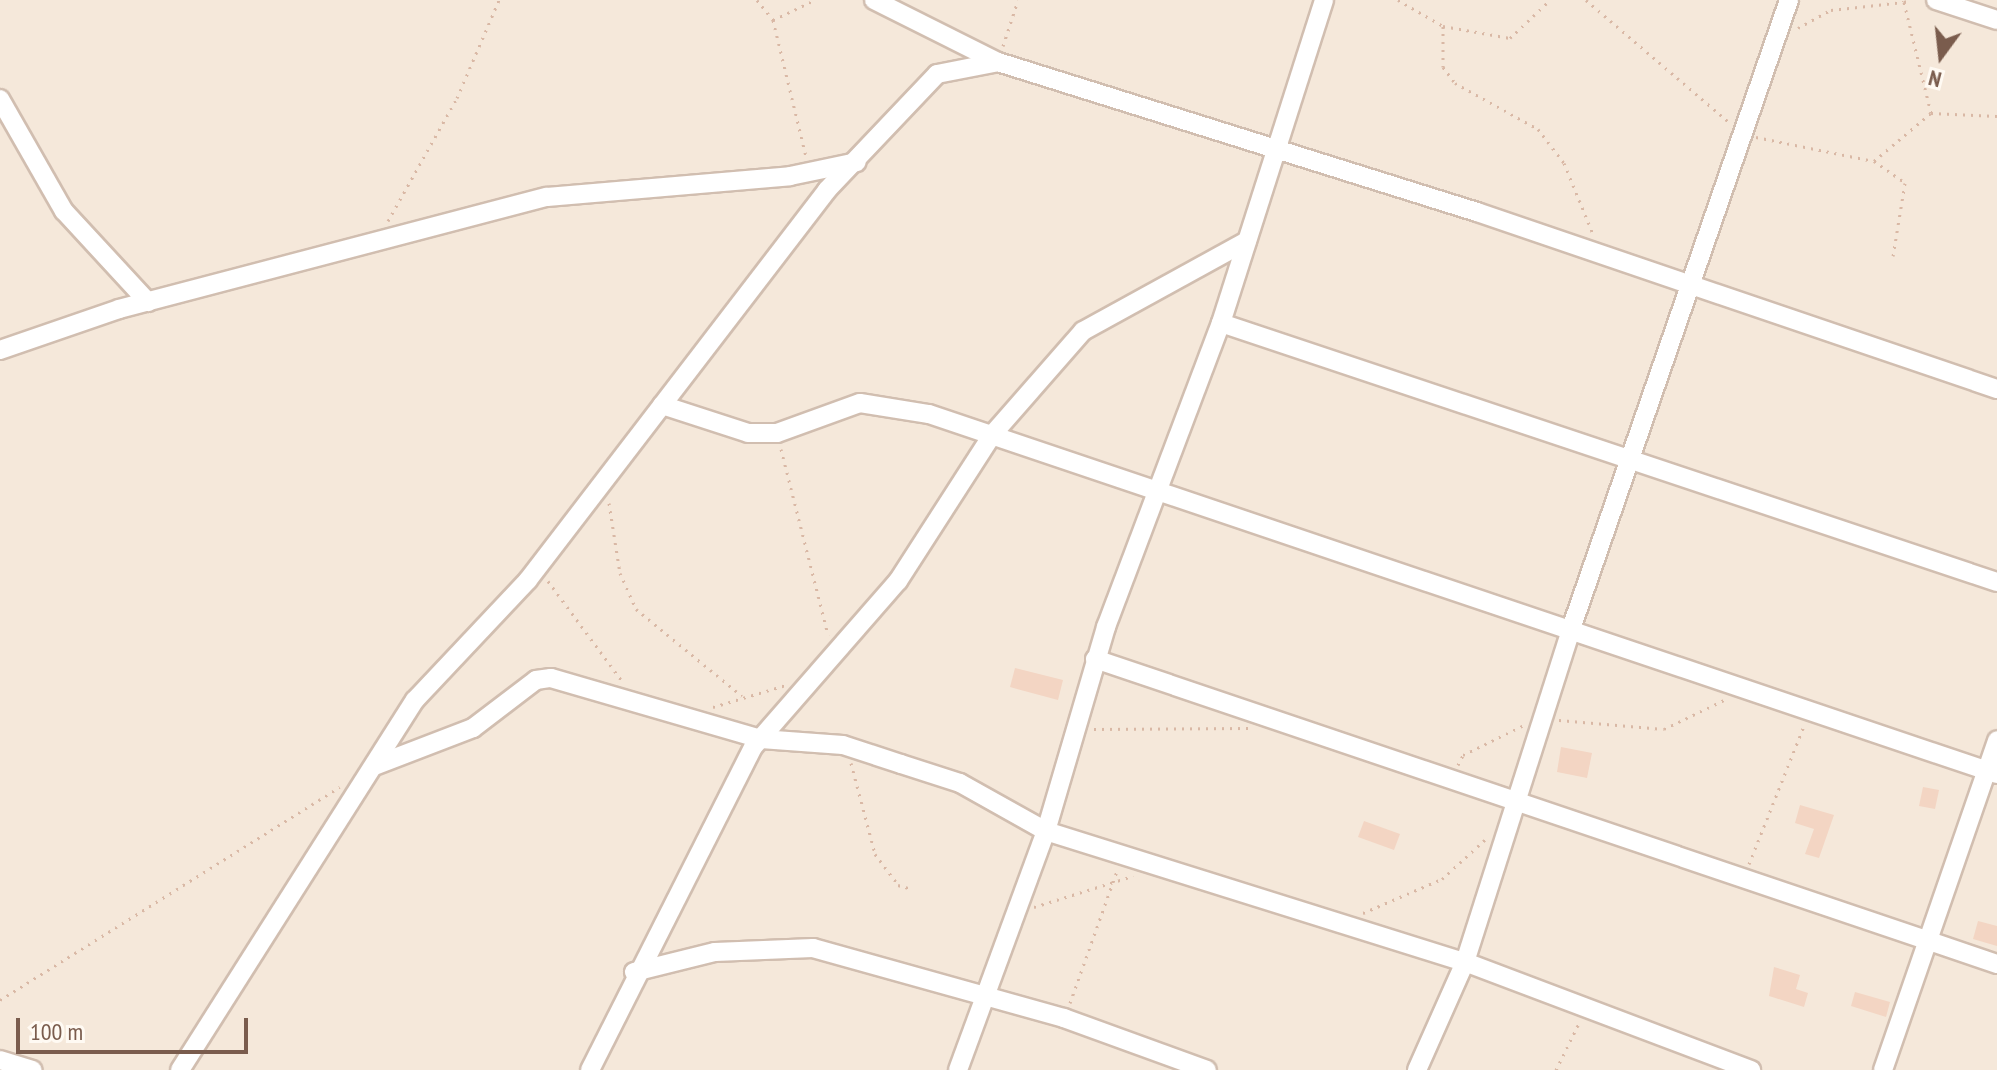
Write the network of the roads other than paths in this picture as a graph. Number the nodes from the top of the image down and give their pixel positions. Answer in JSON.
{"nodes":[{"id":1,"x":874,"y":0,"type":"edge"},
{"id":2,"x":1324,"y":0,"type":"edge"},
{"id":3,"x":1789,"y":0,"type":"edge"},
{"id":4,"x":1936,"y":0,"type":"edge"},
{"id":5,"x":1997,"y":20,"type":"edge"},
{"id":6,"x":998,"y":62,"type":"junction"},
{"id":7,"x":0,"y":99,"type":"edge"},
{"id":8,"x":1277,"y":150,"type":"junction"},
{"id":9,"x":858,"y":161,"type":"junction"},
{"id":10,"x":1247,"y":241,"type":"junction"},
{"id":11,"x":1693,"y":288,"type":"junction"},
{"id":12,"x":148,"y":302,"type":"junction"},
{"id":13,"x":1221,"y":323,"type":"junction"},
{"id":14,"x":0,"y":350,"type":"edge"},
{"id":15,"x":1997,"y":389,"type":"edge"},
{"id":16,"x":662,"y":405,"type":"junction"},
{"id":17,"x":992,"y":435,"type":"junction"},
{"id":18,"x":1632,"y":459,"type":"junction"},
{"id":19,"x":1154,"y":494,"type":"junction"},
{"id":20,"x":1997,"y":582,"type":"edge"},
{"id":21,"x":1572,"y":626,"type":"junction"},
{"id":22,"x":1095,"y":659,"type":"junction"},
{"id":23,"x":761,"y":739,"type":"junction"},
{"id":24,"x":1997,"y":740,"type":"edge"},
{"id":25,"x":374,"y":766,"type":"junction"},
{"id":26,"x":1992,"y":772,"type":"edge"},
{"id":27,"x":1515,"y":802,"type":"junction"},
{"id":28,"x":1046,"y":831,"type":"junction"},
{"id":29,"x":1929,"y":941,"type":"junction"},
{"id":30,"x":1465,"y":962,"type":"junction"},
{"id":31,"x":1997,"y":964,"type":"edge"},
{"id":32,"x":634,"y":972,"type":"junction"},
{"id":33,"x":985,"y":999,"type":"junction"},
{"id":34,"x":0,"y":1060,"type":"edge"},
{"id":35,"x":33,"y":1070,"type":"edge"},
{"id":36,"x":180,"y":1070,"type":"edge"},
{"id":37,"x":590,"y":1070,"type":"edge"},
{"id":38,"x":958,"y":1070,"type":"edge"},
{"id":39,"x":1207,"y":1070,"type":"edge"},
{"id":40,"x":1417,"y":1070,"type":"edge"},
{"id":41,"x":1751,"y":1070,"type":"edge"},
{"id":42,"x":1883,"y":1070,"type":"edge"}],
"edges":[{"from":1,"to":6,"type":"street"},
{"from":2,"to":8,"type":"street"},
{"from":3,"to":11,"type":"street"},
{"from":4,"to":5,"type":"street"},
{"from":6,"to":8,"type":"street"},
{"from":6,"to":9,"type":"street"},
{"from":7,"to":12,"type":"street"},
{"from":8,"to":10,"type":"street"},
{"from":8,"to":11,"type":"street"},
{"from":9,"to":12,"type":"street"},
{"from":9,"to":16,"type":"street"},
{"from":10,"to":13,"type":"street"},
{"from":10,"to":17,"type":"street"},
{"from":11,"to":15,"type":"street"},
{"from":11,"to":18,"type":"street"},
{"from":12,"to":14,"type":"street"},
{"from":13,"to":18,"type":"street"},
{"from":13,"to":19,"type":"street"},
{"from":16,"to":17,"type":"street"},
{"from":16,"to":25,"type":"street"},
{"from":17,"to":19,"type":"street"},
{"from":17,"to":23,"type":"street"},
{"from":18,"to":20,"type":"street"},
{"from":18,"to":21,"type":"street"},
{"from":19,"to":21,"type":"street"},
{"from":19,"to":22,"type":"street"},
{"from":21,"to":26,"type":"street"},
{"from":21,"to":27,"type":"street"},
{"from":22,"to":27,"type":"street"},
{"from":22,"to":28,"type":"street"},
{"from":23,"to":25,"type":"street"},
{"from":23,"to":28,"type":"street"},
{"from":23,"to":32,"type":"street"},
{"from":24,"to":26,"type":"street"},
{"from":25,"to":36,"type":"street"},
{"from":26,"to":29,"type":"street"},
{"from":27,"to":29,"type":"street"},
{"from":27,"to":30,"type":"street"},
{"from":28,"to":30,"type":"street"},
{"from":28,"to":33,"type":"street"},
{"from":29,"to":31,"type":"street"},
{"from":29,"to":42,"type":"street"},
{"from":30,"to":40,"type":"street"},
{"from":30,"to":41,"type":"street"},
{"from":32,"to":33,"type":"street"},
{"from":32,"to":37,"type":"street"},
{"from":33,"to":38,"type":"street"},
{"from":33,"to":39,"type":"street"},
{"from":34,"to":35,"type":"street"}]}
